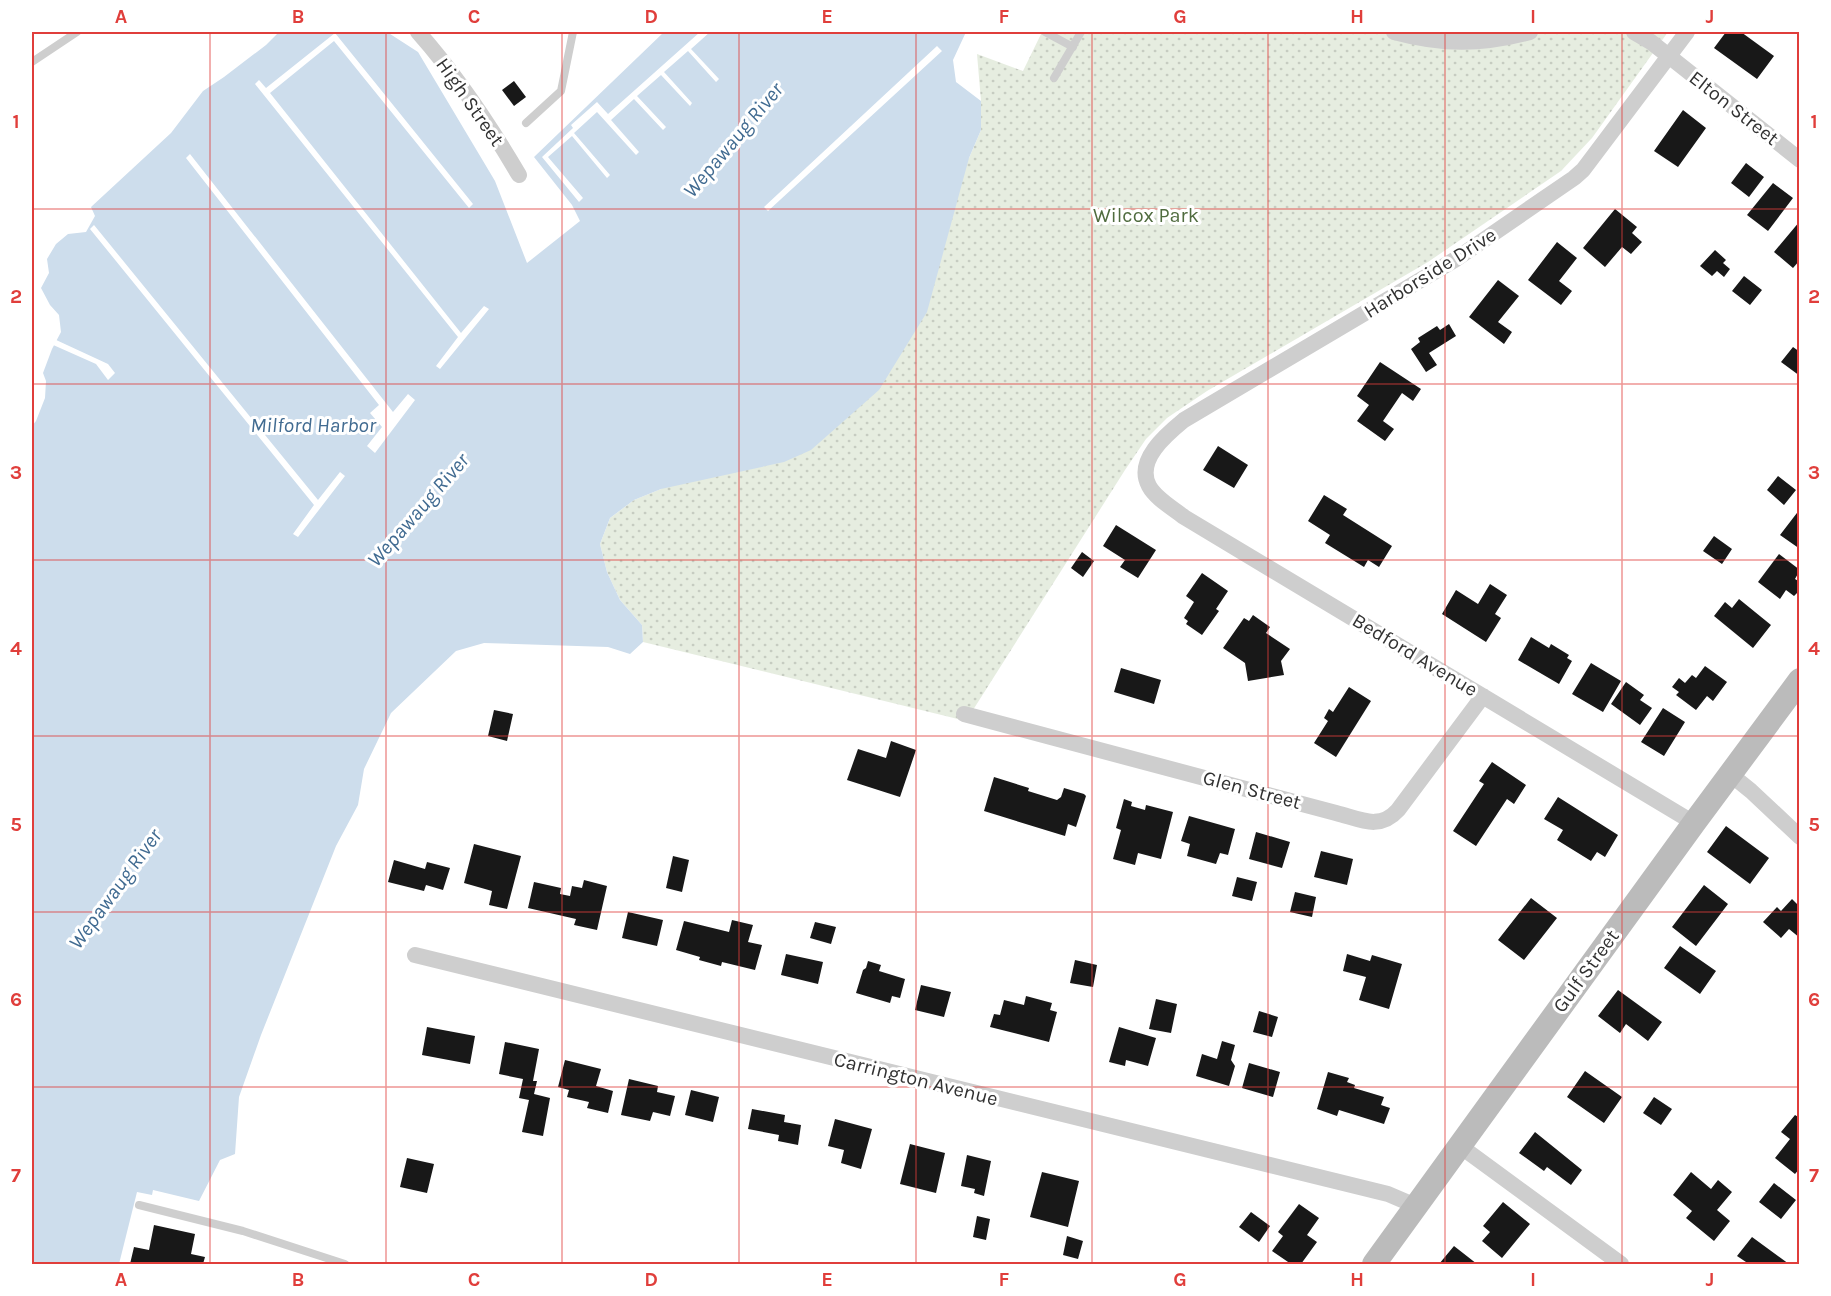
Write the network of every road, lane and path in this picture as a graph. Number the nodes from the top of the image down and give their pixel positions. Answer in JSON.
{"nodes":[{"id":1,"x":77,"y":32,"type":"edge"},
{"id":2,"x":418,"y":32,"type":"edge"},
{"id":3,"x":573,"y":32,"type":"edge"},
{"id":4,"x":1045,"y":32,"type":"edge"},
{"id":5,"x":1082,"y":32,"type":"edge"},
{"id":6,"x":1394,"y":32,"type":"edge"},
{"id":7,"x":1530,"y":32,"type":"edge"},
{"id":8,"x":1634,"y":32,"type":"edge"},
{"id":9,"x":1687,"y":32,"type":"edge"},
{"id":10,"x":1073,"y":47,"type":"junction"},
{"id":11,"x":1669,"y":56,"type":"junction"},
{"id":12,"x":32,"y":62,"type":"edge"},
{"id":13,"x":1054,"y":78,"type":"dead end"},
{"id":14,"x":526,"y":123,"type":"dead end"},
{"id":15,"x":1800,"y":160,"type":"edge"},
{"id":16,"x":519,"y":175,"type":"dead end"},
{"id":17,"x":1147,"y":477,"type":"joint"},
{"id":18,"x":1800,"y":680,"type":"edge"},
{"id":19,"x":1483,"y":696,"type":"junction"},
{"id":20,"x":964,"y":714,"type":"dead end"},
{"id":21,"x":1730,"y":774,"type":"junction"},
{"id":22,"x":1694,"y":823,"type":"junction"},
{"id":23,"x":1800,"y":837,"type":"edge"},
{"id":24,"x":415,"y":955,"type":"dead end"},
{"id":25,"x":1460,"y":1146,"type":"junction"},
{"id":26,"x":139,"y":1205,"type":"dead end"},
{"id":27,"x":1416,"y":1206,"type":"junction"},
{"id":28,"x":345,"y":1264,"type":"edge"},
{"id":29,"x":1374,"y":1264,"type":"edge"},
{"id":30,"x":1621,"y":1264,"type":"edge"}],
"edges":[{"from":1,"to":12,"type":"lane"},
{"from":2,"to":16,"type":"street","name":"High Street"},
{"from":3,"to":14,"type":"lane"},
{"from":4,"to":10,"type":"lane"},
{"from":5,"to":10,"type":"lane"},
{"from":6,"to":7,"type":"street"},
{"from":8,"to":11,"type":"street","name":"Elton Street"},
{"from":9,"to":11,"type":"street","name":"Harborside Drive"},
{"from":10,"to":13,"type":"lane"},
{"from":11,"to":15,"type":"street","name":"Elton Street"},
{"from":11,"to":17,"type":"street","name":"Harborside Drive"},
{"from":17,"to":19,"type":"street","name":"Bedford Avenue"},
{"from":18,"to":21,"type":"main road","name":"Gulf Street"},
{"from":19,"to":20,"type":"street","name":"Glen Street"},
{"from":19,"to":22,"type":"street","name":"Bedford Avenue"},
{"from":21,"to":22,"type":"main road","name":"Gulf Street"},
{"from":21,"to":23,"type":"street"},
{"from":22,"to":25,"type":"main road","name":"Gulf Street"},
{"from":24,"to":27,"type":"street","name":"Carrington Avenue"},
{"from":25,"to":27,"type":"main road","name":"Gulf Street"},
{"from":25,"to":30,"type":"street"},
{"from":26,"to":28,"type":"lane"},
{"from":27,"to":29,"type":"main road","name":"Gulf Street"}]}
